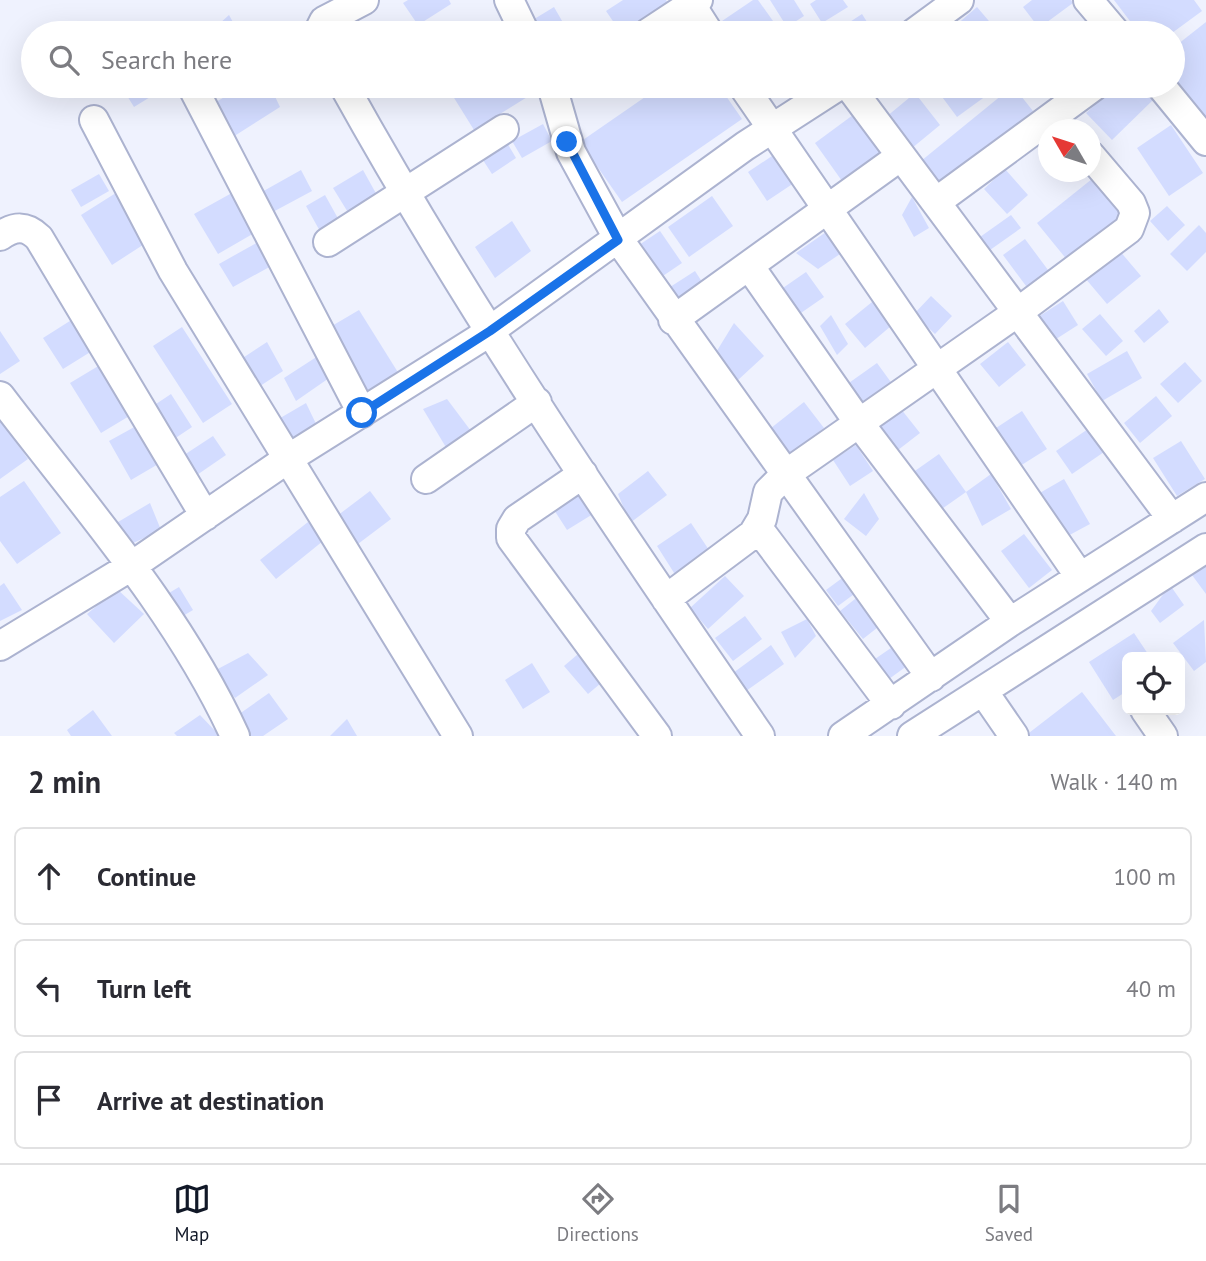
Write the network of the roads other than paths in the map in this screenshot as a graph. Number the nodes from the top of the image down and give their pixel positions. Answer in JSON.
{"nodes":[{"id":1,"x":364,"y":0,"type":"edge"},
{"id":2,"x":509,"y":0,"type":"edge"},
{"id":3,"x":959,"y":0,"type":"edge"},
{"id":4,"x":1088,"y":0,"type":"edge"},
{"id":5,"x":692,"y":2,"type":"edge"},
{"id":6,"x":324,"y":21,"type":"edge"},
{"id":7,"x":519,"y":21,"type":"edge"},
{"id":8,"x":665,"y":21,"type":"edge"},
{"id":9,"x":702,"y":21,"type":"edge"},
{"id":10,"x":930,"y":21,"type":"edge"},
{"id":11,"x":1106,"y":21,"type":"edge"},
{"id":12,"x":198,"y":98,"type":"edge"},
{"id":13,"x":351,"y":98,"type":"edge"},
{"id":14,"x":560,"y":98,"type":"edge"},
{"id":15,"x":751,"y":98,"type":"edge"},
{"id":16,"x":819,"y":98,"type":"edge"},
{"id":17,"x":858,"y":98,"type":"edge"},
{"id":18,"x":1078,"y":98,"type":"edge"},
{"id":19,"x":1171,"y":98,"type":"edge"},
{"id":20,"x":94,"y":120,"type":"dead end"},
{"id":21,"x":504,"y":129,"type":"dead end"},
{"id":22,"x":771,"y":129,"type":"junction"},
{"id":23,"x":1206,"y":141,"type":"edge"},
{"id":24,"x":901,"y":156,"type":"junction"},
{"id":25,"x":1101,"y":168,"type":"edge"},
{"id":26,"x":404,"y":193,"type":"junction"},
{"id":27,"x":936,"y":202,"type":"junction"},
{"id":28,"x":829,"y":210,"type":"junction"},
{"id":29,"x":0,"y":236,"type":"edge"},
{"id":30,"x":618,"y":240,"type":"junction"},
{"id":31,"x":328,"y":242,"type":"dead end"},
{"id":32,"x":750,"y":267,"type":"junction"},
{"id":33,"x":1018,"y":312,"type":"junction"},
{"id":34,"x":673,"y":320,"type":"junction"},
{"id":35,"x":490,"y":331,"type":"junction"},
{"id":36,"x":939,"y":368,"type":"junction"},
{"id":37,"x":0,"y":396,"type":"edge"},
{"id":38,"x":537,"y":402,"type":"junction"},
{"id":39,"x":362,"y":413,"type":"junction"},
{"id":40,"x":859,"y":423,"type":"junction"},
{"id":41,"x":286,"y":460,"type":"junction"},
{"id":42,"x":583,"y":474,"type":"junction"},
{"id":43,"x":786,"y":474,"type":"junction"},
{"id":44,"x":426,"y":480,"type":"dead end"},
{"id":45,"x":1206,"y":497,"type":"edge"},
{"id":46,"x":205,"y":516,"type":"junction"},
{"id":47,"x":1172,"y":519,"type":"junction"},
{"id":48,"x":758,"y":528,"type":"junction"},
{"id":49,"x":1206,"y":548,"type":"edge"},
{"id":50,"x":130,"y":567,"type":"junction"},
{"id":51,"x":1080,"y":578,"type":"junction"},
{"id":52,"x":666,"y":599,"type":"junction"},
{"id":53,"x":1010,"y":622,"type":"junction"},
{"id":54,"x":0,"y":646,"type":"edge"},
{"id":55,"x":931,"y":677,"type":"junction"},
{"id":56,"x":983,"y":691,"type":"junction"},
{"id":57,"x":891,"y":705,"type":"junction"},
{"id":58,"x":1148,"y":715,"type":"edge"},
{"id":59,"x":235,"y":736,"type":"edge"},
{"id":60,"x":458,"y":736,"type":"edge"},
{"id":61,"x":657,"y":736,"type":"edge"},
{"id":62,"x":760,"y":736,"type":"edge"},
{"id":63,"x":843,"y":736,"type":"edge"},
{"id":64,"x":912,"y":736,"type":"edge"},
{"id":65,"x":1014,"y":736,"type":"edge"},
{"id":66,"x":1163,"y":736,"type":"edge"}],
"edges":[{"from":1,"to":6,"type":"street"},
{"from":2,"to":7,"type":"street"},
{"from":3,"to":10,"type":"street"},
{"from":4,"to":11,"type":"street"},
{"from":5,"to":8,"type":"street"},
{"from":5,"to":9,"type":"street"},
{"from":12,"to":39,"type":"street"},
{"from":13,"to":26,"type":"street"},
{"from":14,"to":30,"type":"street"},
{"from":15,"to":22,"type":"street"},
{"from":16,"to":22,"type":"street"},
{"from":17,"to":24,"type":"street"},
{"from":18,"to":27,"type":"street"},
{"from":19,"to":23,"type":"street"},
{"from":20,"to":41,"type":"street"},
{"from":21,"to":26,"type":"street"},
{"from":22,"to":28,"type":"street"},
{"from":22,"to":30,"type":"street"},
{"from":24,"to":27,"type":"street"},
{"from":24,"to":28,"type":"street"},
{"from":25,"to":33,"type":"street"},
{"from":26,"to":31,"type":"street"},
{"from":26,"to":35,"type":"street"},
{"from":27,"to":33,"type":"street"},
{"from":28,"to":32,"type":"street"},
{"from":28,"to":36,"type":"street"},
{"from":29,"to":46,"type":"street"},
{"from":30,"to":34,"type":"street"},
{"from":30,"to":35,"type":"street"},
{"from":32,"to":34,"type":"street"},
{"from":32,"to":40,"type":"street"},
{"from":33,"to":36,"type":"street"},
{"from":33,"to":47,"type":"street"},
{"from":34,"to":43,"type":"street"},
{"from":35,"to":38,"type":"street"},
{"from":35,"to":39,"type":"street"},
{"from":36,"to":40,"type":"street"},
{"from":36,"to":51,"type":"street"},
{"from":37,"to":50,"type":"street"},
{"from":38,"to":42,"type":"street"},
{"from":38,"to":44,"type":"street"},
{"from":39,"to":41,"type":"street"},
{"from":40,"to":43,"type":"street"},
{"from":40,"to":53,"type":"street"},
{"from":41,"to":46,"type":"street"},
{"from":41,"to":60,"type":"street"},
{"from":42,"to":52,"type":"street"},
{"from":42,"to":61,"type":"street"},
{"from":43,"to":48,"type":"street"},
{"from":43,"to":55,"type":"street"},
{"from":45,"to":47,"type":"street"},
{"from":46,"to":50,"type":"street"},
{"from":47,"to":51,"type":"street"},
{"from":48,"to":52,"type":"street"},
{"from":48,"to":57,"type":"street"},
{"from":49,"to":56,"type":"street"},
{"from":50,"to":54,"type":"street"},
{"from":50,"to":59,"type":"street"},
{"from":51,"to":53,"type":"street"},
{"from":52,"to":62,"type":"street"},
{"from":53,"to":55,"type":"street"},
{"from":55,"to":57,"type":"street"},
{"from":56,"to":64,"type":"street"},
{"from":56,"to":65,"type":"street"},
{"from":57,"to":63,"type":"street"},
{"from":58,"to":66,"type":"street"}]}
